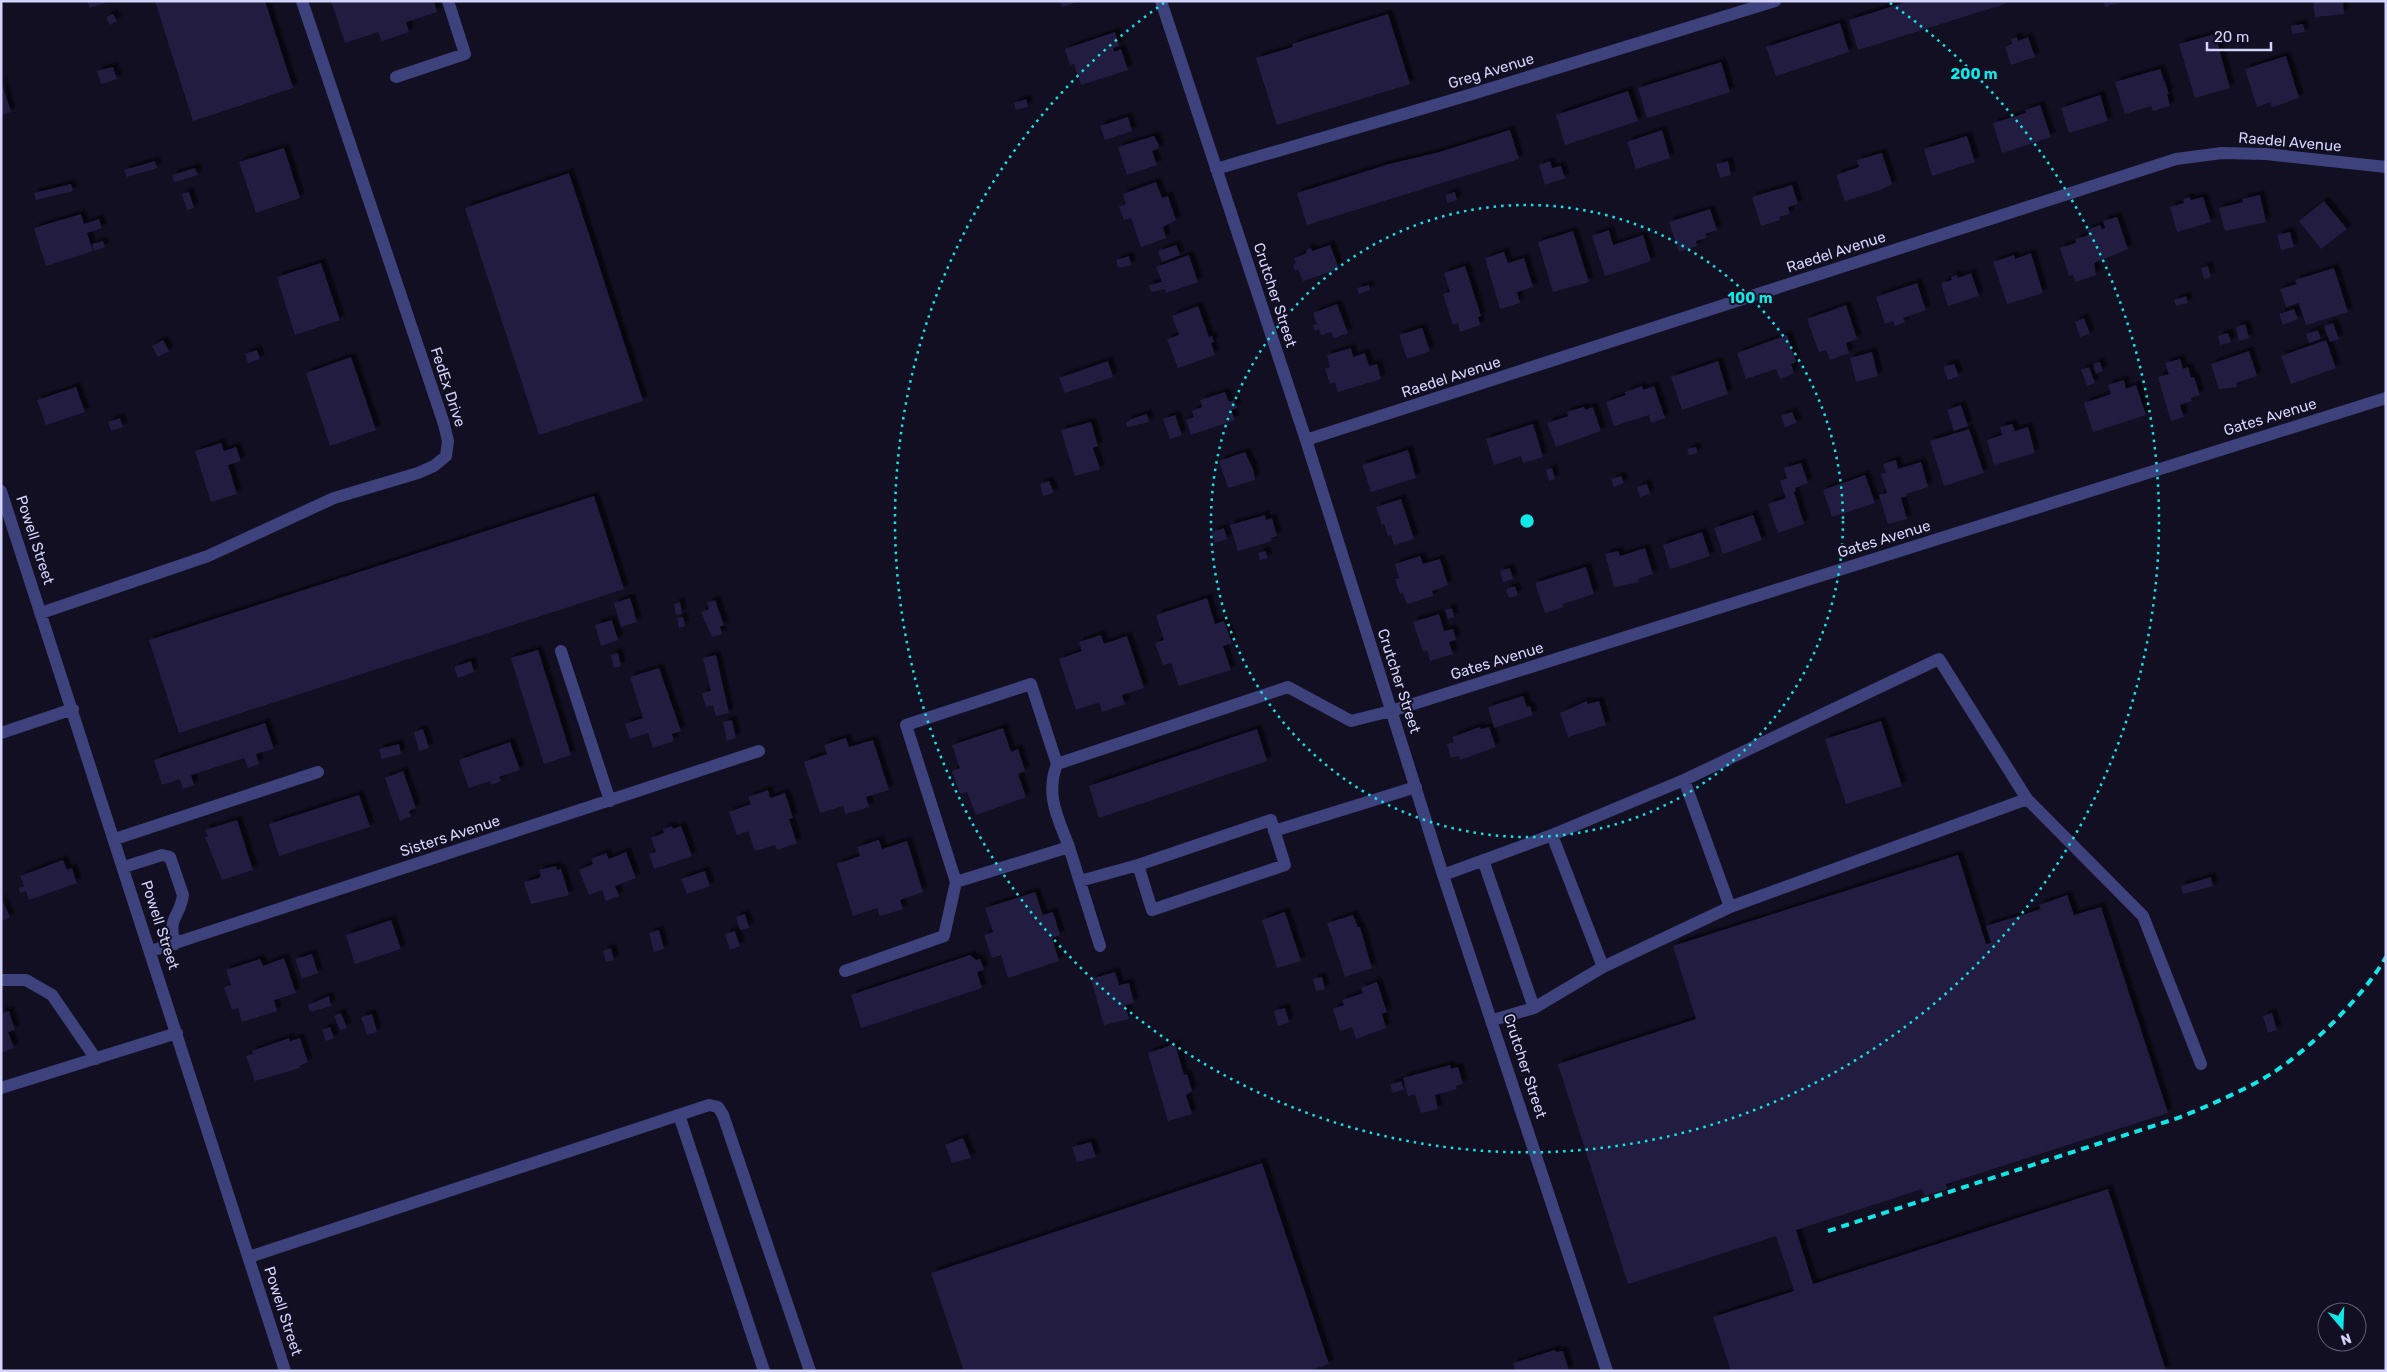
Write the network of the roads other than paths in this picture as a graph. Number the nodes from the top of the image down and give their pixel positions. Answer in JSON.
{"nodes":[{"id":1,"x":302,"y":1,"type":"edge"},
{"id":2,"x":448,"y":1,"type":"edge"},
{"id":3,"x":1161,"y":1,"type":"edge"},
{"id":4,"x":1775,"y":1,"type":"edge"},
{"id":5,"x":396,"y":77,"type":"dead end"},
{"id":6,"x":2386,"y":167,"type":"edge"},
{"id":7,"x":1216,"y":170,"type":"junction"},
{"id":8,"x":2386,"y":398,"type":"edge"},
{"id":9,"x":1306,"y":440,"type":"junction"},
{"id":10,"x":1,"y":491,"type":"edge"},
{"id":11,"x":41,"y":613,"type":"junction"},
{"id":12,"x":560,"y":652,"type":"dead end"},
{"id":13,"x":73,"y":709,"type":"junction"},
{"id":14,"x":1391,"y":711,"type":"junction"},
{"id":15,"x":1,"y":733,"type":"edge"},
{"id":16,"x":759,"y":751,"type":"dead end"},
{"id":17,"x":1057,"y":764,"type":"junction"},
{"id":18,"x":318,"y":772,"type":"dead end"},
{"id":19,"x":1684,"y":780,"type":"junction"},
{"id":20,"x":1416,"y":787,"type":"junction"},
{"id":21,"x":2027,"y":799,"type":"junction"},
{"id":22,"x":610,"y":801,"type":"junction"},
{"id":23,"x":1274,"y":832,"type":"junction"},
{"id":24,"x":1552,"y":835,"type":"junction"},
{"id":25,"x":115,"y":839,"type":"junction"},
{"id":26,"x":1069,"y":847,"type":"junction"},
{"id":27,"x":1483,"y":860,"type":"junction"},
{"id":28,"x":1138,"y":864,"type":"junction"},
{"id":29,"x":124,"y":867,"type":"junction"},
{"id":30,"x":1443,"y":875,"type":"junction"},
{"id":31,"x":1080,"y":881,"type":"junction"},
{"id":32,"x":956,"y":882,"type":"junction"},
{"id":33,"x":1730,"y":907,"type":"junction"},
{"id":34,"x":175,"y":944,"type":"junction"},
{"id":35,"x":1100,"y":946,"type":"dead end"},
{"id":36,"x":151,"y":952,"type":"junction"},
{"id":37,"x":1603,"y":967,"type":"junction"},
{"id":38,"x":845,"y":971,"type":"dead end"},
{"id":39,"x":1,"y":980,"type":"edge"},
{"id":40,"x":1534,"y":1008,"type":"junction"},
{"id":41,"x":1493,"y":1020,"type":"junction"},
{"id":42,"x":177,"y":1033,"type":"junction"},
{"id":43,"x":96,"y":1059,"type":"junction"},
{"id":44,"x":2201,"y":1064,"type":"dead end"},
{"id":45,"x":1,"y":1088,"type":"edge"},
{"id":46,"x":679,"y":1115,"type":"junction"},
{"id":47,"x":249,"y":1258,"type":"junction"},
{"id":48,"x":285,"y":1371,"type":"edge"},
{"id":49,"x":764,"y":1371,"type":"edge"},
{"id":50,"x":810,"y":1371,"type":"edge"},
{"id":51,"x":1607,"y":1371,"type":"edge"}],
"edges":[{"from":1,"to":11,"type":"street","name":"FedEx Drive"},
{"from":2,"to":5,"type":"street"},
{"from":3,"to":7,"type":"street","name":"Crutcher Street"},
{"from":4,"to":7,"type":"street","name":"Greg Avenue"},
{"from":6,"to":9,"type":"street","name":"Raedel Avenue"},
{"from":7,"to":9,"type":"street","name":"Crutcher Street"},
{"from":8,"to":14,"type":"street","name":"Gates Avenue"},
{"from":9,"to":14,"type":"street","name":"Crutcher Street"},
{"from":10,"to":11,"type":"street","name":"Powell Street"},
{"from":11,"to":13,"type":"street","name":"Powell Street"},
{"from":12,"to":22,"type":"street"},
{"from":13,"to":15,"type":"street"},
{"from":13,"to":25,"type":"street","name":"Powell Street"},
{"from":14,"to":17,"type":"street","name":"Gates Avenue"},
{"from":14,"to":20,"type":"street","name":"Crutcher Street"},
{"from":16,"to":22,"type":"street","name":"Sisters Avenue"},
{"from":17,"to":26,"type":"street"},
{"from":17,"to":32,"type":"street"},
{"from":18,"to":25,"type":"street"},
{"from":19,"to":21,"type":"street"},
{"from":19,"to":24,"type":"street"},
{"from":19,"to":33,"type":"street"},
{"from":20,"to":23,"type":"street"},
{"from":20,"to":30,"type":"street","name":"Crutcher Street"},
{"from":21,"to":33,"type":"street"},
{"from":21,"to":44,"type":"street"},
{"from":22,"to":34,"type":"street","name":"Sisters Avenue"},
{"from":23,"to":28,"type":"street"},
{"from":23,"to":28,"type":"street"},
{"from":24,"to":27,"type":"street"},
{"from":24,"to":37,"type":"street"},
{"from":25,"to":29,"type":"street","name":"Powell Street"},
{"from":26,"to":31,"type":"street"},
{"from":26,"to":32,"type":"street"},
{"from":27,"to":30,"type":"street"},
{"from":27,"to":40,"type":"street"},
{"from":28,"to":31,"type":"street"},
{"from":29,"to":34,"type":"street"},
{"from":29,"to":36,"type":"street","name":"Powell Street"},
{"from":30,"to":41,"type":"street","name":"Crutcher Street"},
{"from":31,"to":35,"type":"street"},
{"from":32,"to":38,"type":"street"},
{"from":33,"to":37,"type":"street"},
{"from":34,"to":36,"type":"street","name":"Sisters Avenue"},
{"from":36,"to":42,"type":"street","name":"Powell Street"},
{"from":37,"to":40,"type":"street"},
{"from":39,"to":43,"type":"street"},
{"from":40,"to":41,"type":"street"},
{"from":41,"to":51,"type":"street","name":"Crutcher Street"},
{"from":42,"to":43,"type":"street"},
{"from":42,"to":47,"type":"street","name":"Powell Street"},
{"from":43,"to":45,"type":"street"},
{"from":46,"to":47,"type":"street"},
{"from":46,"to":49,"type":"street"},
{"from":46,"to":50,"type":"street"},
{"from":47,"to":48,"type":"street","name":"Powell Street"}]}
